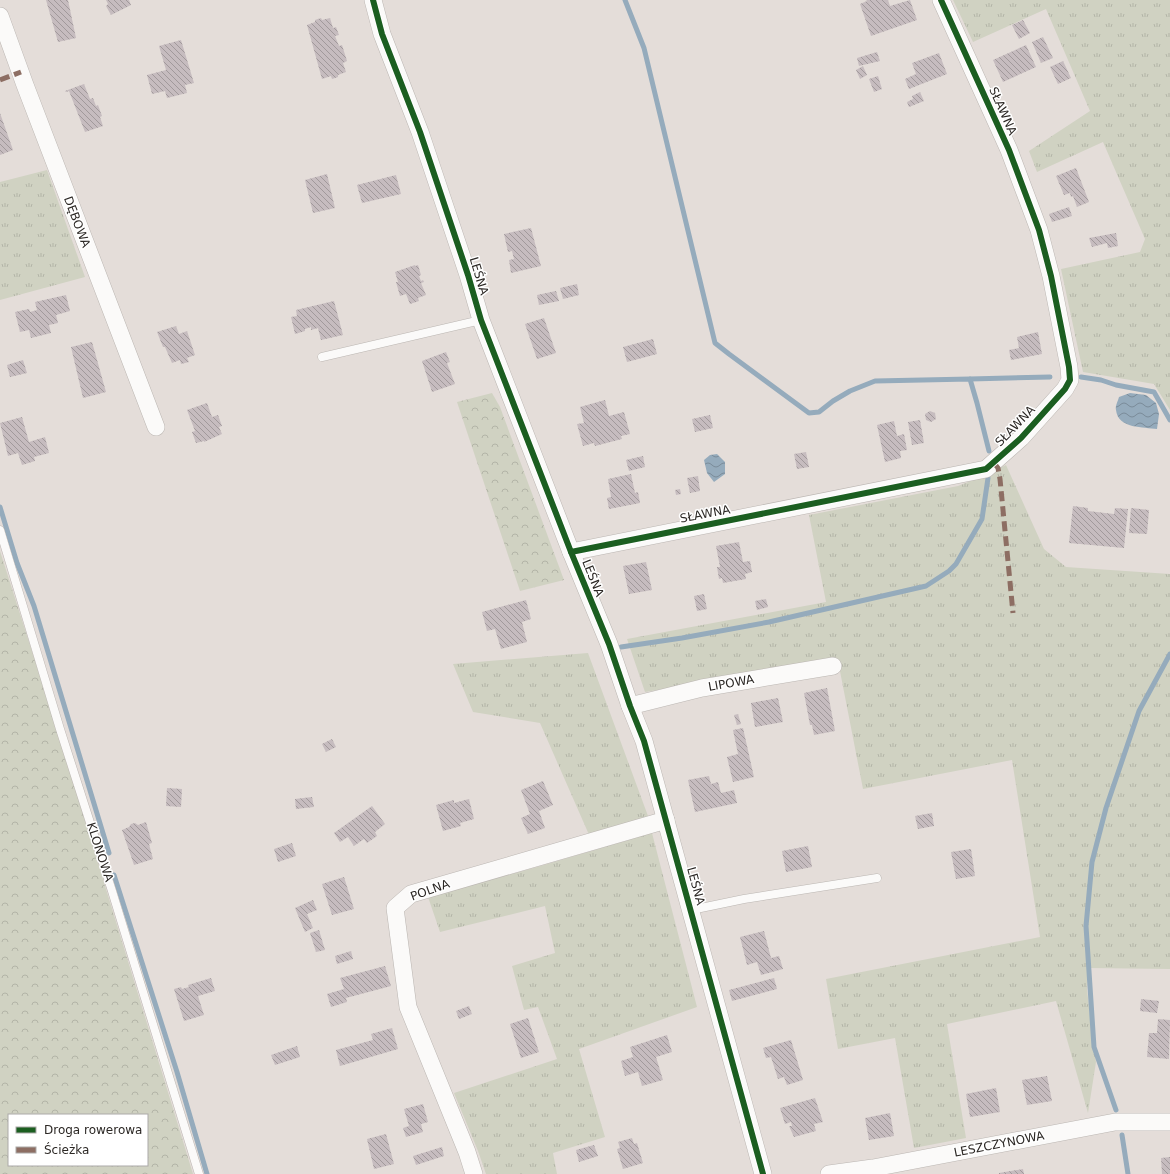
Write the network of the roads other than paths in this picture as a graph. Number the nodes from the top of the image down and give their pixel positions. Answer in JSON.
{"nodes":[{"id":1,"x":374,"y":0,"type":"edge"},
{"id":2,"x":941,"y":0,"type":"edge"},
{"id":3,"x":0,"y":16,"type":"edge"},
{"id":4,"x":480,"y":320,"type":"junction"},
{"id":5,"x":322,"y":357,"type":"dead end"},
{"id":6,"x":156,"y":427,"type":"dead end"},
{"id":7,"x":0,"y":530,"type":"edge"},
{"id":8,"x":571,"y":552,"type":"junction"},
{"id":9,"x":833,"y":666,"type":"dead end"},
{"id":10,"x":630,"y":706,"type":"junction"},
{"id":11,"x":666,"y":820,"type":"junction"},
{"id":12,"x":877,"y":878,"type":"dead end"},
{"id":13,"x":691,"y":910,"type":"junction"},
{"id":14,"x":1170,"y":1122,"type":"edge"},
{"id":15,"x":199,"y":1174,"type":"edge"},
{"id":16,"x":474,"y":1174,"type":"edge"},
{"id":17,"x":764,"y":1174,"type":"edge"},
{"id":18,"x":829,"y":1174,"type":"edge"}],
"edges":[{"from":1,"to":4,"type":"street","name":"LEŚNA"},
{"from":2,"to":8,"type":"street","name":"SŁAWNA"},
{"from":3,"to":6,"type":"street","name":"DĘBOWA"},
{"from":4,"to":5,"type":"lane"},
{"from":4,"to":8,"type":"street","name":"LEŚNA"},
{"from":7,"to":15,"type":"lane","name":"KLONOWA"},
{"from":8,"to":10,"type":"street","name":"LEŚNA"},
{"from":9,"to":10,"type":"street","name":"LIPOWA"},
{"from":10,"to":11,"type":"street","name":"LEŚNA"},
{"from":11,"to":13,"type":"street","name":"LEŚNA"},
{"from":11,"to":16,"type":"street","name":"POLNA"},
{"from":12,"to":13,"type":"lane"},
{"from":13,"to":17,"type":"street","name":"LEŚNA"},
{"from":14,"to":18,"type":"street","name":"LESZCZYNOWA"}]}
